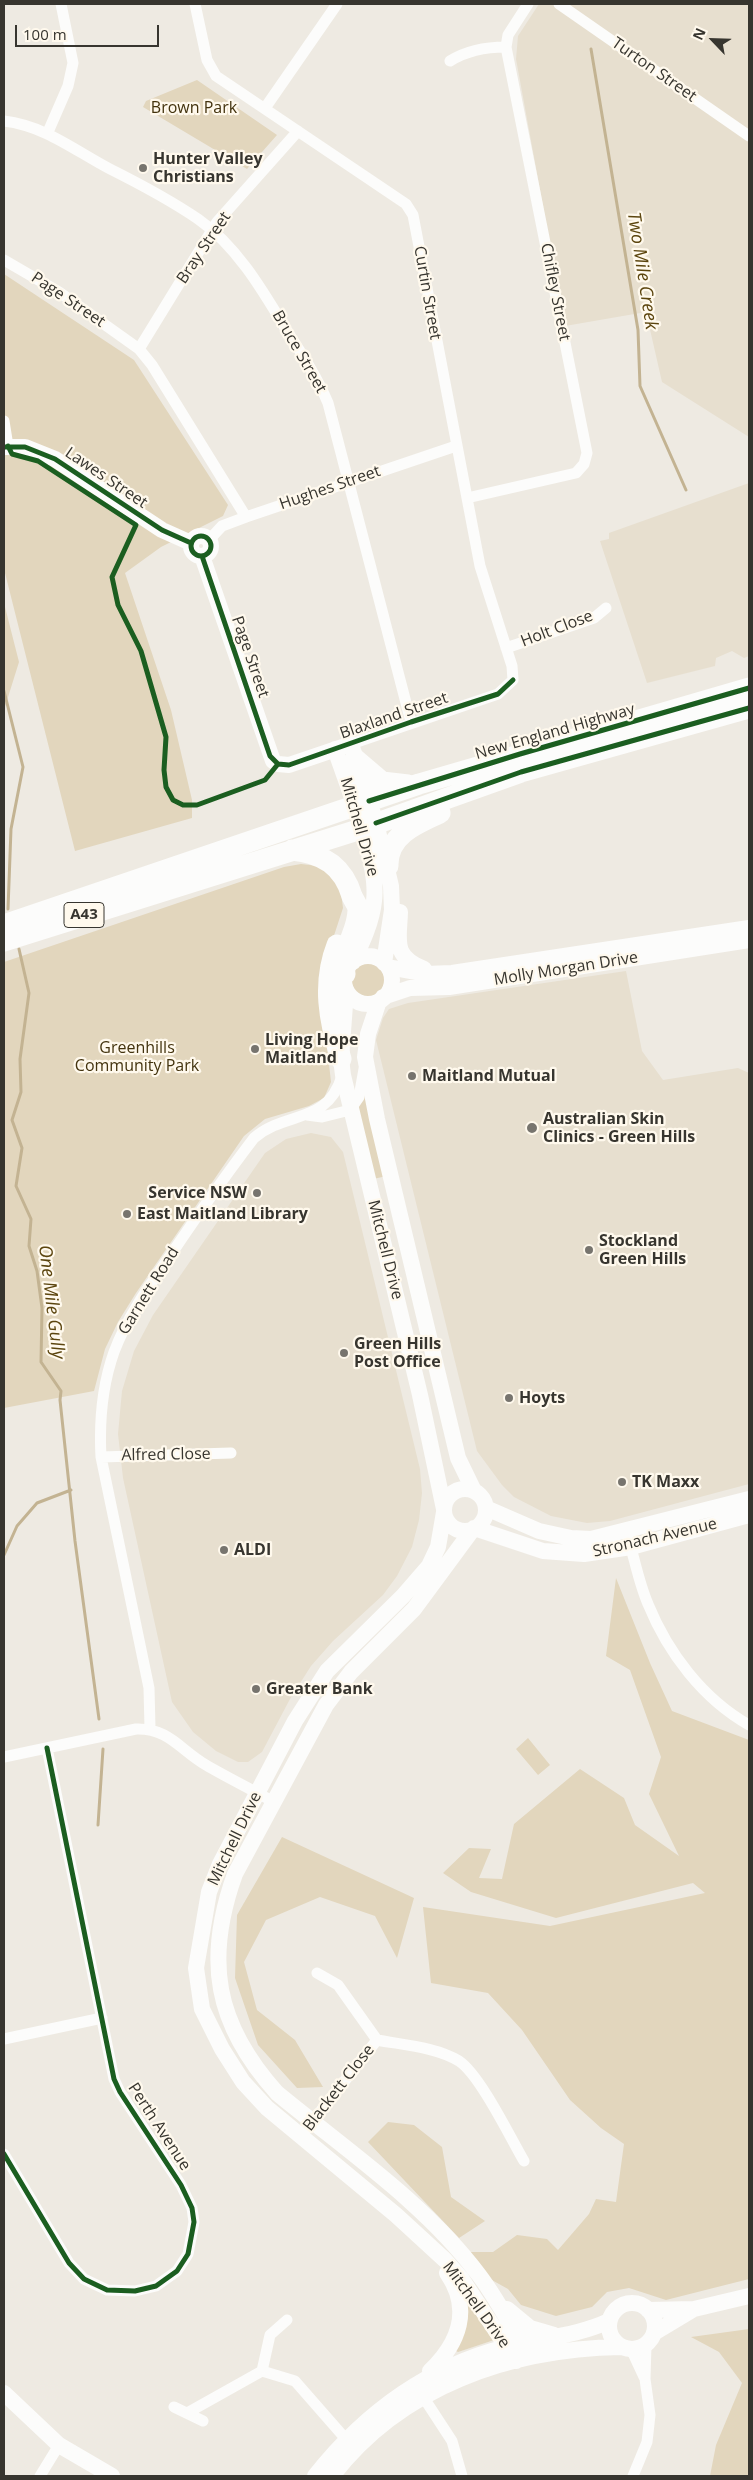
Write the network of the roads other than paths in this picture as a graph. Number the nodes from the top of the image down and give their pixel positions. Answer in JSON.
{"nodes":[{"id":1,"x":61,"y":4,"type":"edge"},
{"id":2,"x":195,"y":4,"type":"edge"},
{"id":3,"x":337,"y":4,"type":"edge"},
{"id":4,"x":528,"y":4,"type":"edge"},
{"id":5,"x":559,"y":4,"type":"edge"},
{"id":6,"x":506,"y":47,"type":"junction"},
{"id":7,"x":450,"y":60,"type":"dead end"},
{"id":8,"x":265,"y":108,"type":"junction"},
{"id":9,"x":4,"y":121,"type":"edge"},
{"id":10,"x":298,"y":131,"type":"junction"},
{"id":11,"x":48,"y":132,"type":"junction"},
{"id":12,"x":749,"y":136,"type":"edge"},
{"id":13,"x":211,"y":230,"type":"junction"},
{"id":14,"x":4,"y":260,"type":"edge"},
{"id":15,"x":139,"y":349,"type":"junction"},
{"id":16,"x":4,"y":422,"type":"edge"},
{"id":17,"x":6,"y":446,"type":"edge"},
{"id":18,"x":456,"y":446,"type":"junction"},
{"id":19,"x":348,"y":482,"type":"junction"},
{"id":20,"x":467,"y":498,"type":"junction"},
{"id":21,"x":246,"y":517,"type":"junction"},
{"id":22,"x":209,"y":540,"type":"junction"},
{"id":23,"x":191,"y":543,"type":"junction"},
{"id":24,"x":202,"y":556,"type":"junction"},
{"id":25,"x":606,"y":608,"type":"dead end"},
{"id":26,"x":506,"y":648,"type":"junction"},
{"id":27,"x":513,"y":680,"type":"joint"},
{"id":28,"x":749,"y":688,"type":"edge"},
{"id":29,"x":749,"y":708,"type":"edge"},
{"id":30,"x":411,"y":722,"type":"junction"},
{"id":31,"x":347,"y":750,"type":"junction"},
{"id":32,"x":278,"y":764,"type":"joint"},
{"id":33,"x":419,"y":784,"type":"junction"},
{"id":34,"x":489,"y":784,"type":"junction"},
{"id":35,"x":361,"y":804,"type":"junction"},
{"id":36,"x":369,"y":826,"type":"junction"},
{"id":37,"x":287,"y":850,"type":"junction"},
{"id":38,"x":390,"y":876,"type":"junction"},
{"id":39,"x":353,"y":898,"type":"junction"},
{"id":40,"x":4,"y":925,"type":"edge"},
{"id":41,"x":749,"y":928,"type":"edge"},
{"id":42,"x":749,"y":940,"type":"edge"},
{"id":43,"x":4,"y":941,"type":"edge"},
{"id":44,"x":386,"y":965,"type":"junction"},
{"id":45,"x":440,"y":975,"type":"junction"},
{"id":46,"x":348,"y":976,"type":"junction"},
{"id":47,"x":382,"y":999,"type":"junction"},
{"id":48,"x":365,"y":1057,"type":"junction"},
{"id":49,"x":342,"y":1067,"type":"junction"},
{"id":50,"x":350,"y":1110,"type":"junction"},
{"id":51,"x":307,"y":1115,"type":"junction"},
{"id":52,"x":231,"y":1454,"type":"dead end"},
{"id":53,"x":101,"y":1457,"type":"junction"},
{"id":54,"x":474,"y":1491,"type":"junction"},
{"id":55,"x":749,"y":1499,"type":"edge"},
{"id":56,"x":486,"y":1508,"type":"junction"},
{"id":57,"x":444,"y":1510,"type":"junction"},
{"id":58,"x":749,"y":1515,"type":"edge"},
{"id":59,"x":474,"y":1528,"type":"junction"},
{"id":60,"x":629,"y":1539,"type":"junction"},
{"id":61,"x":749,"y":1724,"type":"edge"},
{"id":62,"x":150,"y":1728,"type":"junction"},
{"id":63,"x":47,"y":1748,"type":"junction"},
{"id":64,"x":4,"y":1757,"type":"edge"},
{"id":65,"x":258,"y":1793,"type":"junction"},
{"id":66,"x":274,"y":1802,"type":"junction"},
{"id":67,"x":317,"y":1973,"type":"dead end"},
{"id":68,"x":102,"y":2018,"type":"junction"},
{"id":69,"x":4,"y":2039,"type":"edge"},
{"id":70,"x":377,"y":2040,"type":"junction"},
{"id":71,"x":312,"y":2122,"type":"junction"},
{"id":72,"x":301,"y":2136,"type":"junction"},
{"id":73,"x":4,"y":2154,"type":"edge"},
{"id":74,"x":524,"y":2160,"type":"dead end"},
{"id":75,"x":423,"y":2240,"type":"junction"},
{"id":76,"x":492,"y":2293,"type":"junction"},
{"id":77,"x":749,"y":2296,"type":"edge"},
{"id":78,"x":694,"y":2309,"type":"junction"},
{"id":79,"x":648,"y":2310,"type":"junction"},
{"id":80,"x":287,"y":2320,"type":"dead end"},
{"id":81,"x":609,"y":2321,"type":"junction"},
{"id":82,"x":560,"y":2335,"type":"junction"},
{"id":83,"x":638,"y":2344,"type":"junction"},
{"id":84,"x":513,"y":2345,"type":"junction"},
{"id":85,"x":516,"y":2361,"type":"junction"},
{"id":86,"x":262,"y":2371,"type":"junction"},
{"id":87,"x":419,"y":2390,"type":"junction"},
{"id":88,"x":4,"y":2393,"type":"edge"},
{"id":89,"x":174,"y":2406,"type":"dead end"},
{"id":90,"x":187,"y":2413,"type":"junction"},
{"id":91,"x":203,"y":2420,"type":"dead end"},
{"id":92,"x":350,"y":2444,"type":"junction"},
{"id":93,"x":59,"y":2445,"type":"junction"},
{"id":94,"x":40,"y":2476,"type":"edge"},
{"id":95,"x":112,"y":2476,"type":"edge"},
{"id":96,"x":315,"y":2476,"type":"edge"},
{"id":97,"x":332,"y":2476,"type":"edge"},
{"id":98,"x":462,"y":2476,"type":"edge"},
{"id":99,"x":633,"y":2476,"type":"edge"}],
"edges":[{"from":1,"to":11,"type":"street"},
{"from":2,"to":8,"type":"street","name":"Curtin Street"},
{"from":3,"to":8,"type":"street"},
{"from":4,"to":6,"type":"street"},
{"from":5,"to":12,"type":"street","name":"Turton Street"},
{"from":6,"to":7,"type":"street"},
{"from":6,"to":20,"type":"street","name":"Chifley Street"},
{"from":8,"to":10,"type":"street","name":"Curtin Street"},
{"from":9,"to":11,"type":"street","name":"Bruce Street"},
{"from":10,"to":13,"type":"street","name":"Bray Street"},
{"from":10,"to":18,"type":"street","name":"Curtin Street"},
{"from":11,"to":13,"type":"street","name":"Bruce Street"},
{"from":13,"to":15,"type":"street","name":"Bray Street"},
{"from":13,"to":19,"type":"street","name":"Bruce Street"},
{"from":14,"to":15,"type":"street","name":"Page Street"},
{"from":15,"to":21,"type":"street","name":"Page Street"},
{"from":16,"to":17,"type":"street"},
{"from":17,"to":23,"type":"main road","name":"Lawes Street"},
{"from":18,"to":19,"type":"street","name":"Hughes Street"},
{"from":18,"to":20,"type":"street","name":"Curtin Street"},
{"from":19,"to":21,"type":"street","name":"Hughes Street"},
{"from":19,"to":30,"type":"street","name":"Bruce Street"},
{"from":20,"to":26,"type":"street","name":"Curtin Street"},
{"from":21,"to":22,"type":"street","name":"Hughes Street"},
{"from":22,"to":23,"type":"main road"},
{"from":22,"to":24,"type":"main road"},
{"from":23,"to":24,"type":"main road"},
{"from":24,"to":32,"type":"main road","name":"Page Street"},
{"from":25,"to":26,"type":"street","name":"Holt Close"},
{"from":26,"to":27,"type":"street","name":"Curtin Street"},
{"from":27,"to":30,"type":"street","name":"Blaxland Street"},
{"from":28,"to":33,"type":"highway","name":"New England Highway","number":"A43"},
{"from":29,"to":34,"type":"highway","name":"New England Highway","number":"A43"},
{"from":30,"to":31,"type":"street","name":"Blaxland Street"},
{"from":31,"to":32,"type":"main road","name":"Blaxland Street"},
{"from":31,"to":33,"type":"highway"},
{"from":31,"to":35,"type":"main road","name":"Mitchell Drive"},
{"from":33,"to":35,"type":"highway","name":"New England Highway","number":"A43"},
{"from":34,"to":36,"type":"highway","name":"New England Highway","number":"A43"},
{"from":34,"to":38,"type":"highway"},
{"from":35,"to":36,"type":"main road","name":"Mitchell Drive"},
{"from":35,"to":40,"type":"highway","name":"New England Highway","number":"A43"},
{"from":36,"to":37,"type":"highway","name":"New England Highway","number":"A43"},
{"from":36,"to":38,"type":"main road","name":"Mitchell Drive"},
{"from":36,"to":46,"type":"main road","name":"Mitchell Drive"},
{"from":37,"to":39,"type":"highway"},
{"from":37,"to":43,"type":"highway","name":"New England Highway","number":"A43"},
{"from":38,"to":44,"type":"main road","name":"Mitchell Drive"},
{"from":38,"to":45,"type":"main road"},
{"from":39,"to":46,"type":"highway"},
{"from":39,"to":49,"type":"highway"},
{"from":41,"to":45,"type":"main road","name":"Molly Morgan Drive"},
{"from":42,"to":47,"type":"main road","name":"Molly Morgan Drive"},
{"from":44,"to":45,"type":"main road","name":"Molly Morgan Drive"},
{"from":44,"to":46,"type":"main road"},
{"from":44,"to":47,"type":"main road"},
{"from":46,"to":47,"type":"main road"},
{"from":46,"to":49,"type":"main road","name":"Mitchell Drive"},
{"from":47,"to":48,"type":"main road","name":"Mitchell Drive"},
{"from":48,"to":50,"type":"street"},
{"from":48,"to":54,"type":"main road","name":"Mitchell Drive"},
{"from":49,"to":50,"type":"main road","name":"Mitchell Drive"},
{"from":49,"to":51,"type":"street","name":"Garnett Road"},
{"from":50,"to":51,"type":"street","name":"Garnett Road"},
{"from":50,"to":57,"type":"main road","name":"Mitchell Drive"},
{"from":51,"to":53,"type":"street","name":"Garnett Road"},
{"from":52,"to":53,"type":"street","name":"Alfred Close"},
{"from":53,"to":62,"type":"street","name":"Garnett Road"},
{"from":54,"to":56,"type":"main road"},
{"from":54,"to":57,"type":"main road"},
{"from":55,"to":60,"type":"main road","name":"Stronach Avenue"},
{"from":56,"to":59,"type":"main road"},
{"from":56,"to":60,"type":"main road","name":"Stronach Avenue"},
{"from":57,"to":59,"type":"main road"},
{"from":57,"to":65,"type":"main road","name":"Mitchell Drive"},
{"from":58,"to":60,"type":"main road","name":"Stronach Avenue"},
{"from":59,"to":60,"type":"main road","name":"Stronach Avenue"},
{"from":59,"to":66,"type":"main road","name":"Mitchell Drive"},
{"from":60,"to":61,"type":"street"},
{"from":62,"to":63,"type":"street"},
{"from":62,"to":65,"type":"street"},
{"from":63,"to":64,"type":"street"},
{"from":63,"to":68,"type":"street","name":"Perth Avenue"},
{"from":65,"to":66,"type":"street"},
{"from":65,"to":72,"type":"main road","name":"Mitchell Drive"},
{"from":66,"to":71,"type":"main road","name":"Mitchell Drive"},
{"from":67,"to":70,"type":"street","name":"Blackett Close"},
{"from":68,"to":69,"type":"street"},
{"from":68,"to":73,"type":"street","name":"Perth Avenue"},
{"from":70,"to":71,"type":"street","name":"Blackett Close"},
{"from":70,"to":74,"type":"street","name":"Blackett Close"},
{"from":71,"to":72,"type":"street","name":"Blackett Close"},
{"from":71,"to":76,"type":"main road","name":"Mitchell Drive"},
{"from":72,"to":75,"type":"main road","name":"Mitchell Drive"},
{"from":75,"to":84,"type":"main road","name":"Mitchell Drive"},
{"from":75,"to":87,"type":"main road"},
{"from":76,"to":82,"type":"main road"},
{"from":76,"to":84,"type":"main road","name":"Mitchell Drive"},
{"from":77,"to":78,"type":"main road"},
{"from":78,"to":79,"type":"main road"},
{"from":78,"to":83,"type":"main road"},
{"from":79,"to":81,"type":"main road"},
{"from":79,"to":83,"type":"main road"},
{"from":80,"to":86,"type":"street"},
{"from":81,"to":82,"type":"main road"},
{"from":81,"to":83,"type":"main road"},
{"from":82,"to":84,"type":"main road"},
{"from":83,"to":85,"type":"main road"},
{"from":83,"to":99,"type":"street"},
{"from":84,"to":85,"type":"main road","name":"Mitchell Drive"},
{"from":84,"to":87,"type":"main road"},
{"from":85,"to":87,"type":"main road"},
{"from":86,"to":90,"type":"street"},
{"from":86,"to":92,"type":"street"},
{"from":87,"to":92,"type":"main road"},
{"from":87,"to":98,"type":"street"},
{"from":88,"to":93,"type":"main road"},
{"from":89,"to":90,"type":"street"},
{"from":90,"to":91,"type":"street"},
{"from":92,"to":96,"type":"main road"},
{"from":92,"to":97,"type":"main road"},
{"from":93,"to":94,"type":"street"},
{"from":93,"to":95,"type":"main road"}]}
